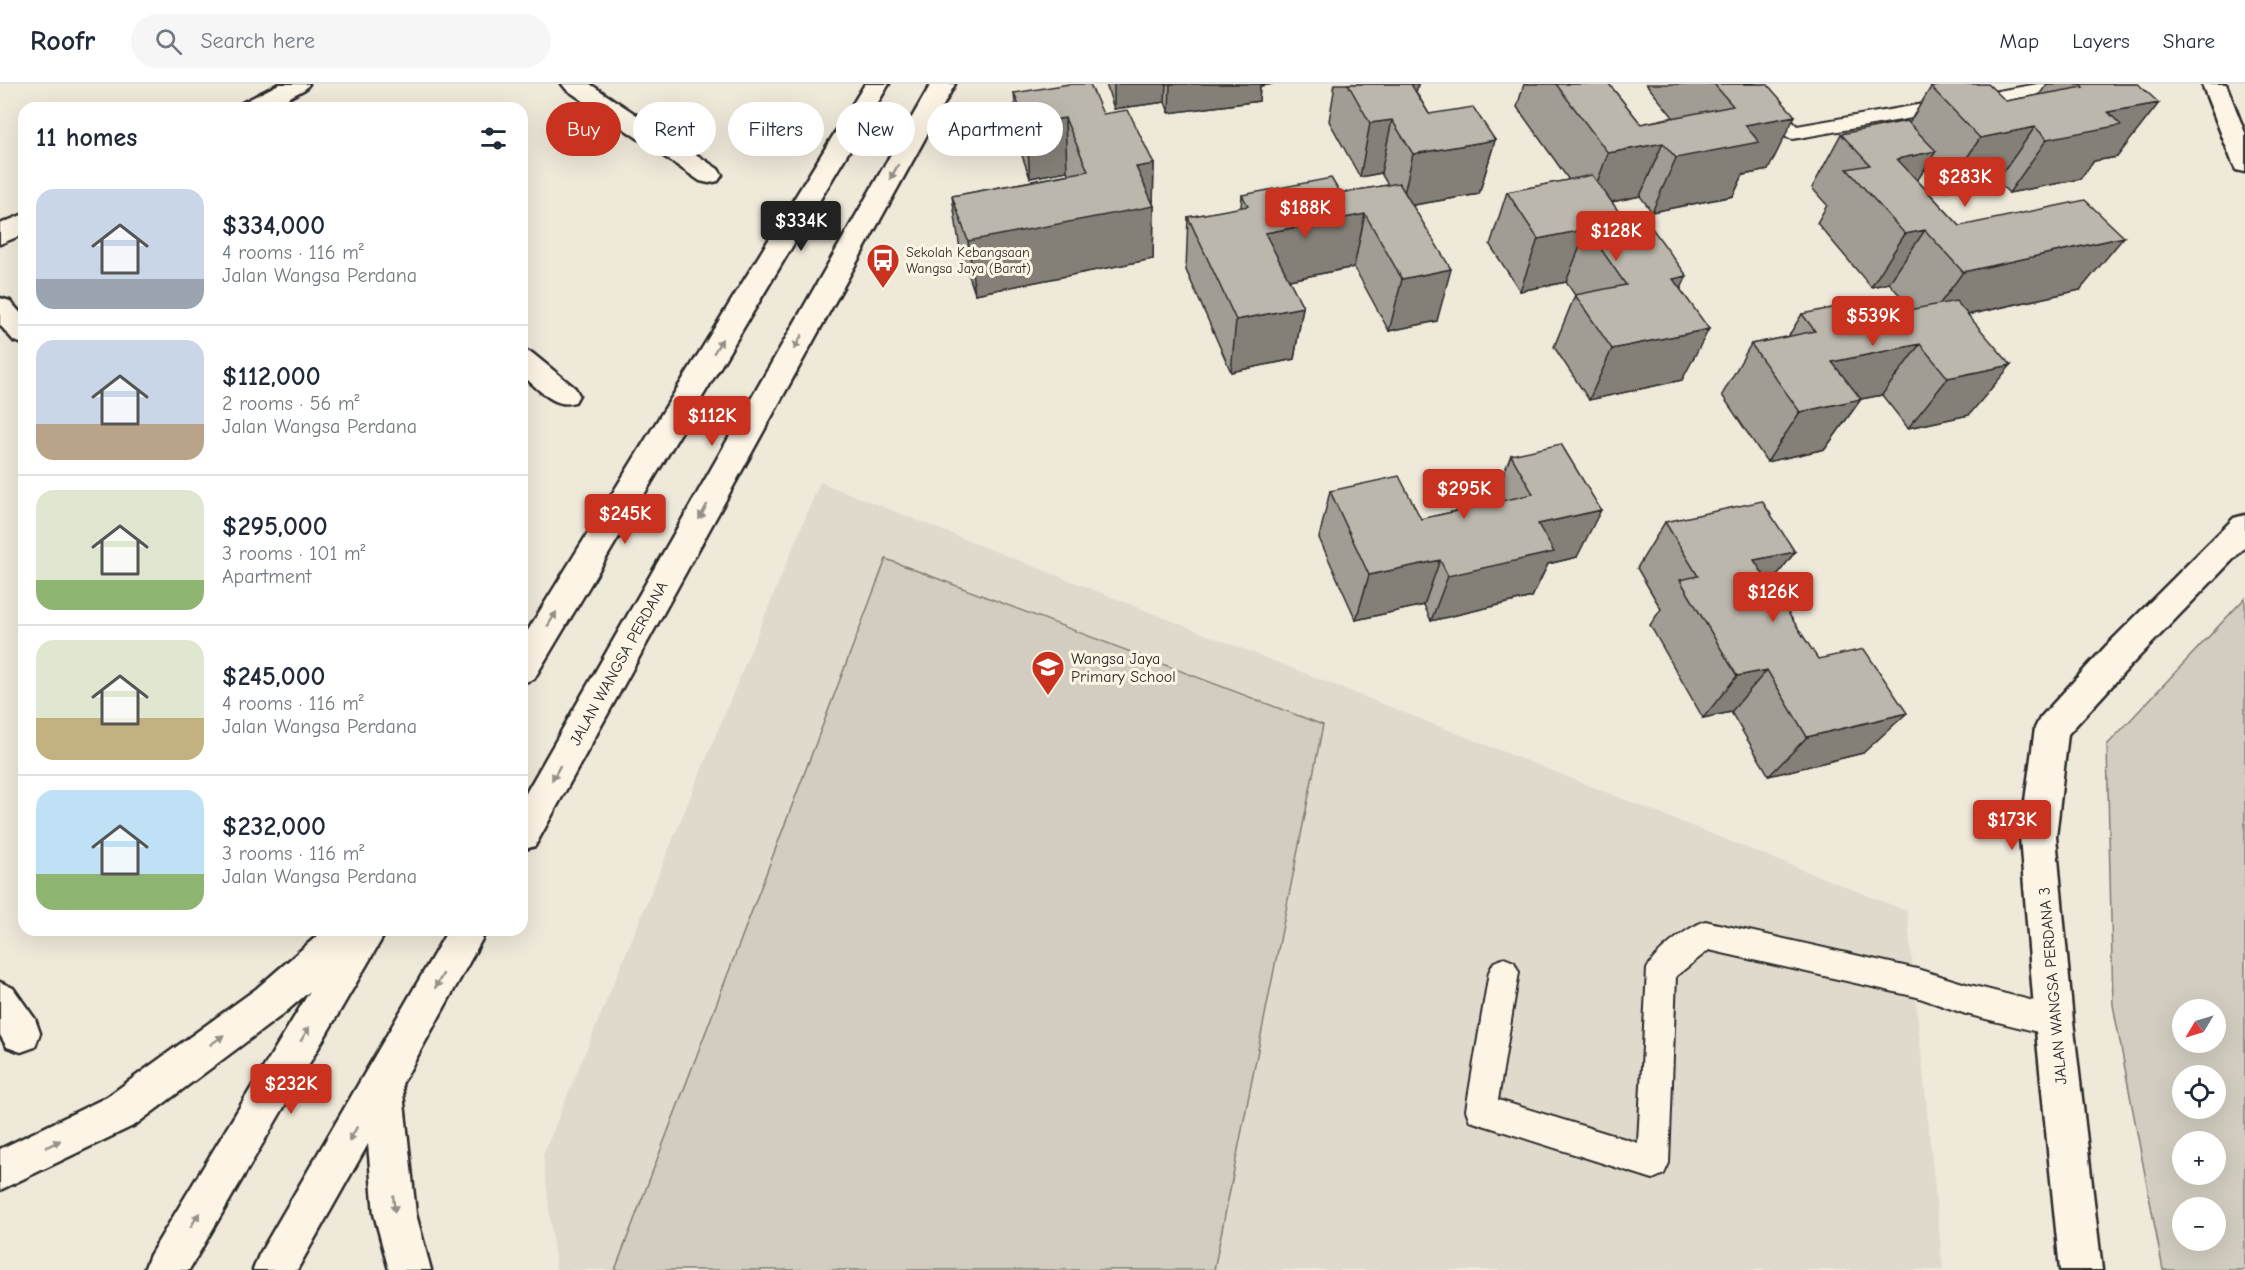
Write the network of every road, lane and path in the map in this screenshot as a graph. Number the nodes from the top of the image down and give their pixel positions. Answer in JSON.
{"nodes":[{"id":1,"x":297,"y":84,"type":"edge"},
{"id":2,"x":574,"y":84,"type":"edge"},
{"id":3,"x":877,"y":84,"type":"edge"},
{"id":4,"x":943,"y":84,"type":"edge"},
{"id":5,"x":1744,"y":84,"type":"edge"},
{"id":6,"x":2070,"y":84,"type":"edge"},
{"id":7,"x":2214,"y":84,"type":"edge"},
{"id":8,"x":262,"y":102,"type":"edge"},
{"id":9,"x":2245,"y":164,"type":"edge"},
{"id":10,"x":709,"y":176,"type":"dead end"},
{"id":11,"x":18,"y":226,"type":"edge"},
{"id":12,"x":0,"y":235,"type":"edge"},
{"id":13,"x":0,"y":308,"type":"edge"},
{"id":14,"x":18,"y":328,"type":"edge"},
{"id":15,"x":528,"y":365,"type":"edge"},
{"id":16,"x":565,"y":395,"type":"dead end"},
{"id":17,"x":2245,"y":527,"type":"edge"},
{"id":18,"x":528,"y":659,"type":"edge"},
{"id":19,"x":528,"y":823,"type":"edge"},
{"id":20,"x":345,"y":936,"type":"edge"},
{"id":21,"x":364,"y":936,"type":"edge"},
{"id":22,"x":465,"y":936,"type":"edge"},
{"id":23,"x":1504,"y":972,"type":"dead end"},
{"id":24,"x":0,"y":1001,"type":"edge"},
{"id":25,"x":2054,"y":1021,"type":"junction"},
{"id":26,"x":21,"y":1033,"type":"dead end"},
{"id":27,"x":382,"y":1083,"type":"junction"},
{"id":28,"x":0,"y":1170,"type":"edge"},
{"id":29,"x":165,"y":1270,"type":"edge"},
{"id":30,"x":274,"y":1270,"type":"edge"},
{"id":31,"x":410,"y":1270,"type":"edge"},
{"id":32,"x":2081,"y":1270,"type":"edge"}],
"edges":[{"from":1,"to":8,"type":"main road"},
{"from":2,"to":10,"type":"main road"},
{"from":18,"to":3,"type":"main road","one_way":true},
{"from":4,"to":19,"type":"main road","name":"JALAN WANGSA PERDANA","one_way":true},
{"from":5,"to":6,"type":"lane"},
{"from":7,"to":9,"type":"main road"},
{"from":11,"to":12,"type":"main road"},
{"from":13,"to":14,"type":"main road"},
{"from":15,"to":16,"type":"main road"},
{"from":17,"to":25,"type":"main road","name":"JALAN WANGSA PERDANA 3"},
{"from":28,"to":20,"type":"main road","one_way":true},
{"from":29,"to":21,"type":"main road","one_way":true},
{"from":22,"to":27,"type":"main road","one_way":true},
{"from":23,"to":25,"type":"lane"},
{"from":24,"to":26,"type":"main road"},
{"from":25,"to":32,"type":"main road","name":"JALAN WANGSA PERDANA 3"},
{"from":27,"to":30,"type":"main road","one_way":true},
{"from":27,"to":31,"type":"main road","one_way":true}]}
